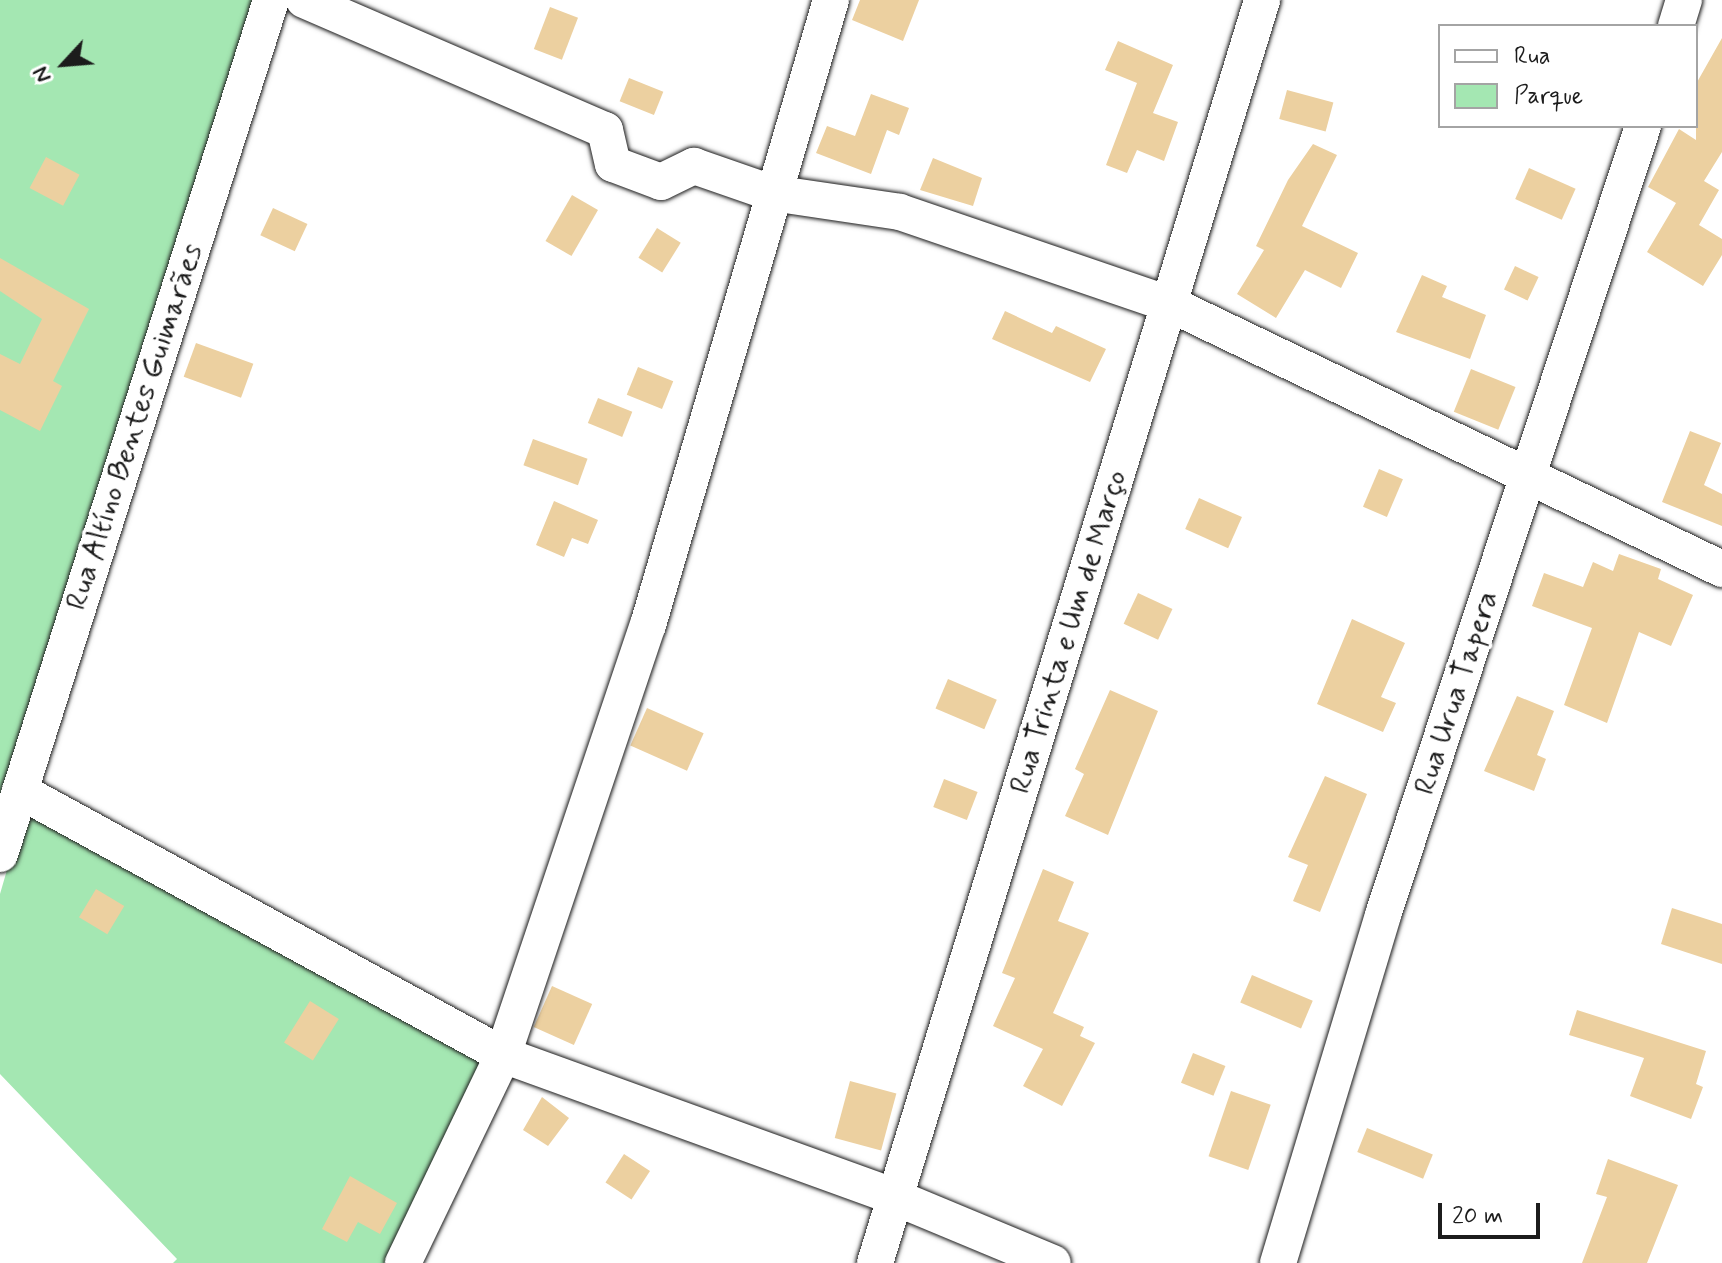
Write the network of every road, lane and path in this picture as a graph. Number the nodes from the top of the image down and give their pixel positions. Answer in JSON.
{"nodes":[{"id":1,"x":271,"y":0,"type":"edge"},
{"id":2,"x":304,"y":0,"type":"edge"},
{"id":3,"x":831,"y":0,"type":"edge"},
{"id":4,"x":1262,"y":0,"type":"edge"},
{"id":5,"x":1684,"y":0,"type":"edge"},
{"id":6,"x":1677,"y":24,"type":"edge"},
{"id":7,"x":1642,"y":128,"type":"edge"},
{"id":8,"x":772,"y":193,"type":"junction"},
{"id":9,"x":1172,"y":305,"type":"junction"},
{"id":10,"x":1530,"y":473,"type":"junction"},
{"id":11,"x":1722,"y":569,"type":"edge"},
{"id":12,"x":20,"y":791,"type":"junction"},
{"id":13,"x":0,"y":854,"type":"edge"},
{"id":14,"x":503,"y":1055,"type":"junction"},
{"id":15,"x":892,"y":1196,"type":"junction"},
{"id":16,"x":403,"y":1263,"type":"edge"},
{"id":17,"x":875,"y":1263,"type":"edge"},
{"id":18,"x":1053,"y":1263,"type":"edge"},
{"id":19,"x":1278,"y":1263,"type":"edge"}],
"edges":[{"from":1,"to":12,"type":"street","name":"Rua Altíno Bentes Guimarães"},
{"from":2,"to":8,"type":"street"},
{"from":3,"to":8,"type":"street"},
{"from":4,"to":9,"type":"street","name":"Rua Trinta e Um de Março"},
{"from":5,"to":6,"type":"street"},
{"from":7,"to":10,"type":"street","name":"Rua Urua Tapera"},
{"from":8,"to":9,"type":"street"},
{"from":8,"to":14,"type":"street"},
{"from":9,"to":10,"type":"street"},
{"from":9,"to":15,"type":"street","name":"Rua Trinta e Um de Março"},
{"from":10,"to":11,"type":"street"},
{"from":10,"to":19,"type":"street","name":"Rua Urua Tapera"},
{"from":12,"to":13,"type":"street","name":"Rua Altíno Bentes Guimarães"},
{"from":12,"to":14,"type":"street"},
{"from":14,"to":15,"type":"street"},
{"from":14,"to":16,"type":"street"},
{"from":15,"to":17,"type":"street","name":"Rua Trinta e Um de Março"},
{"from":15,"to":18,"type":"street"}]}
